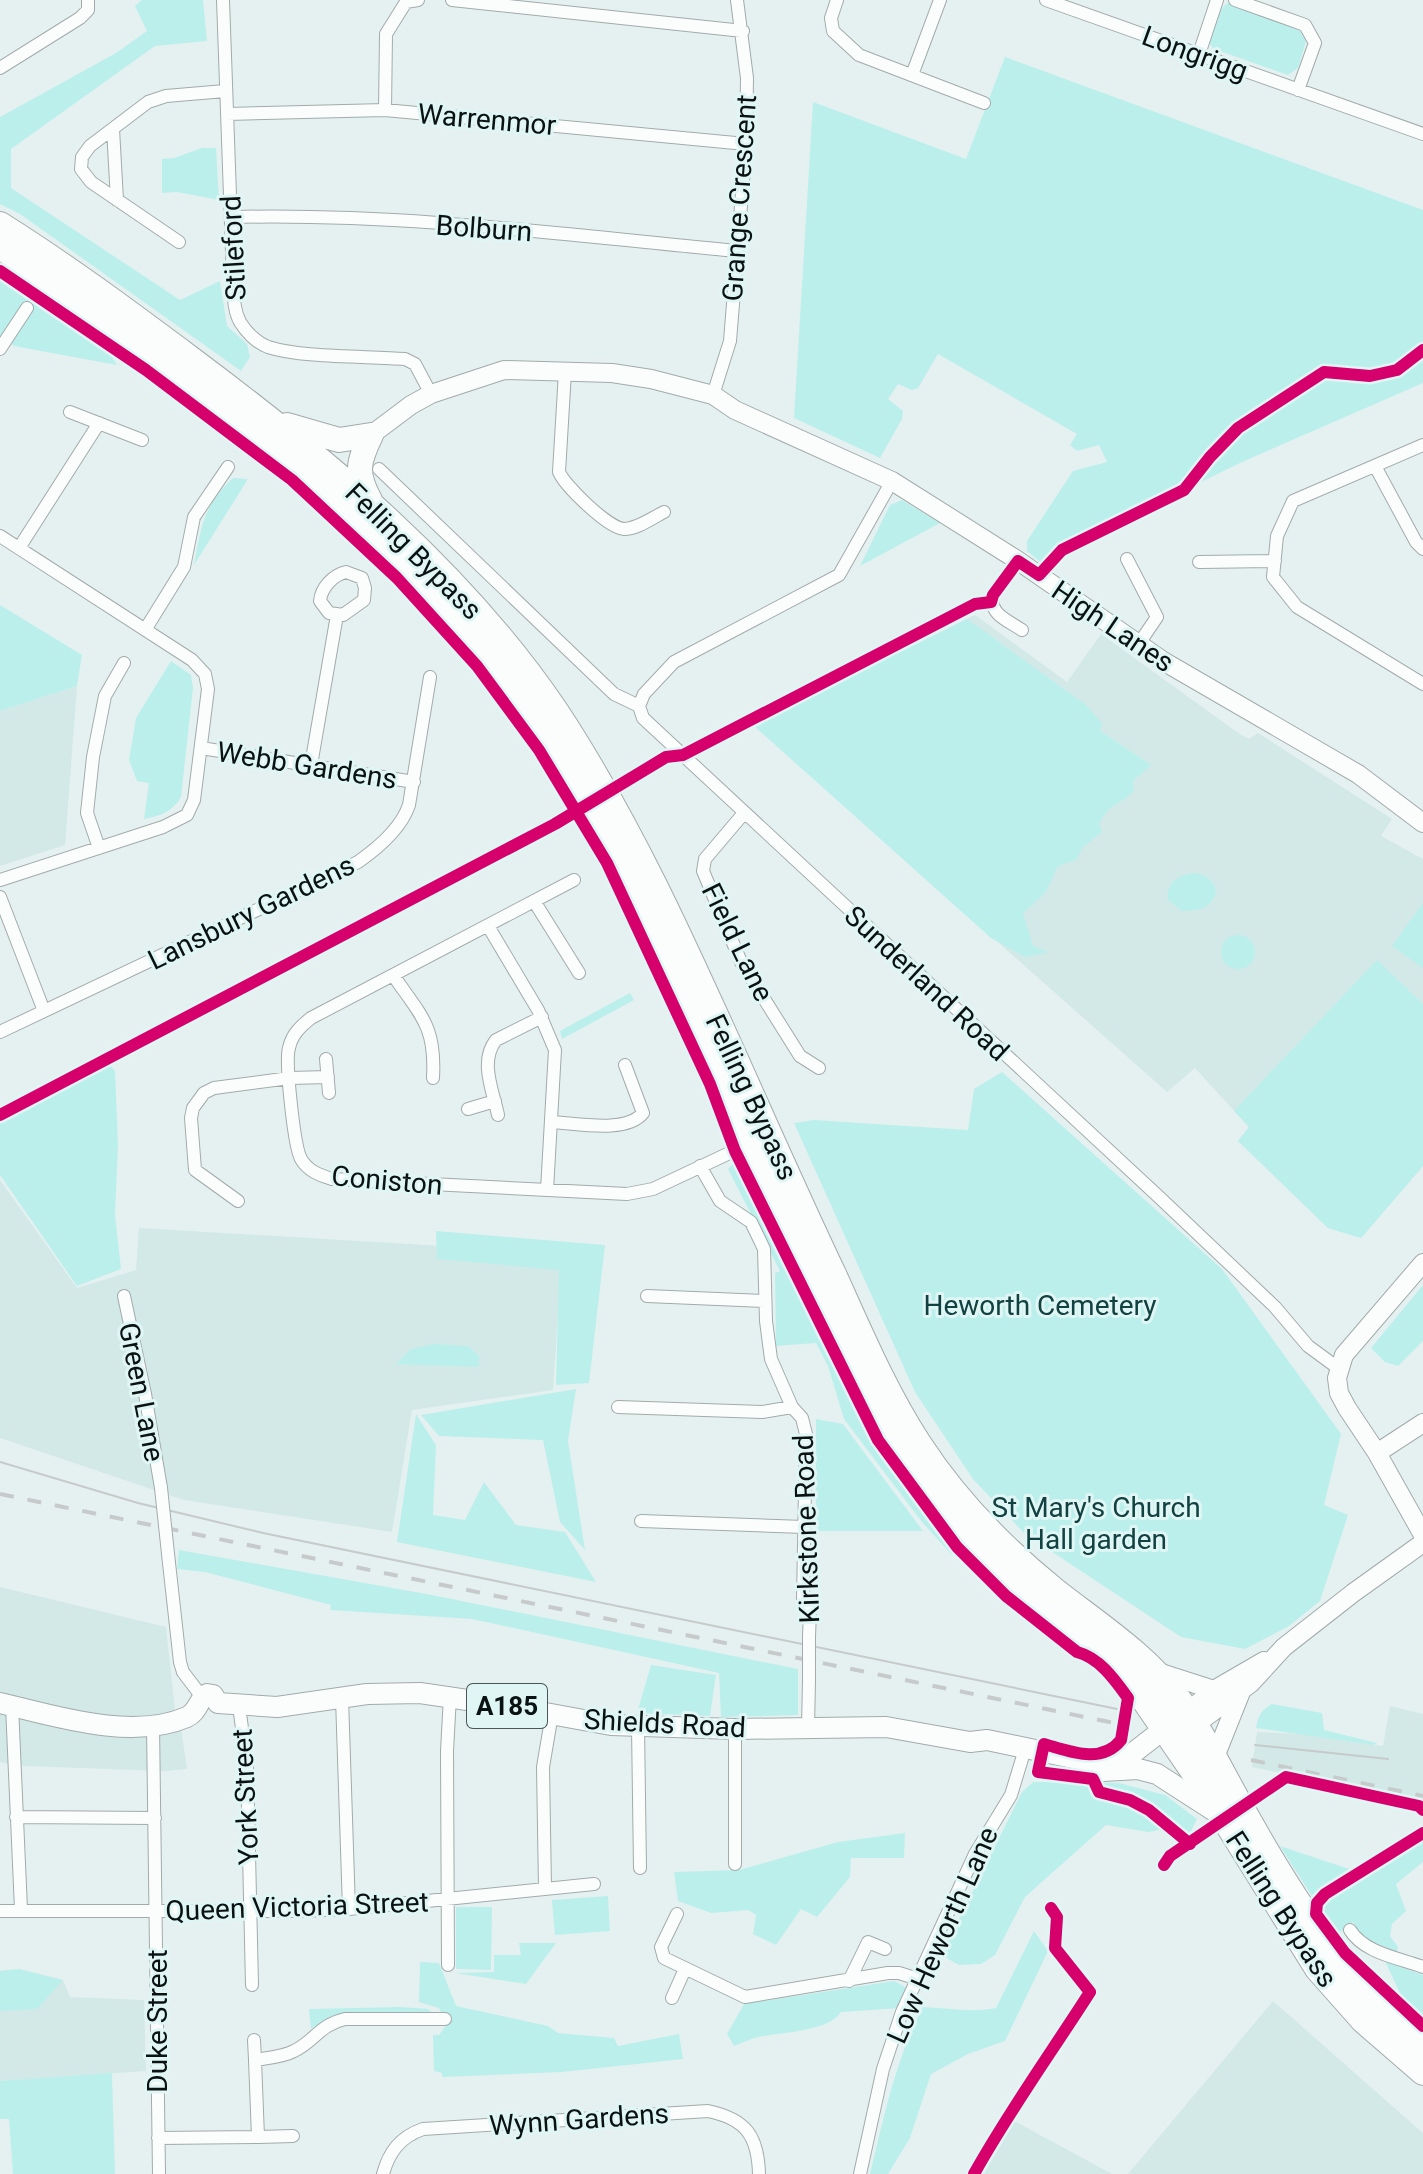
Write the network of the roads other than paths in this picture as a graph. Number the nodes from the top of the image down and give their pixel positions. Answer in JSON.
{"nodes":[{"id":1,"x":88,"y":0,"type":"edge"},
{"id":2,"x":223,"y":0,"type":"edge"},
{"id":3,"x":418,"y":0,"type":"edge"},
{"id":4,"x":452,"y":0,"type":"edge"},
{"id":5,"x":737,"y":0,"type":"edge"},
{"id":6,"x":837,"y":0,"type":"edge"},
{"id":7,"x":940,"y":0,"type":"edge"},
{"id":8,"x":1046,"y":0,"type":"edge"},
{"id":9,"x":1217,"y":0,"type":"edge"},
{"id":10,"x":1235,"y":0,"type":"edge"},
{"id":11,"x":579,"y":7,"type":"edge"},
{"id":12,"x":743,"y":31,"type":"junction"},
{"id":13,"x":1199,"y":54,"type":"junction"},
{"id":14,"x":0,"y":68,"type":"edge"},
{"id":15,"x":912,"y":75,"type":"junction"},
{"id":16,"x":1298,"y":90,"type":"junction"},
{"id":17,"x":225,"y":91,"type":"junction"},
{"id":18,"x":984,"y":103,"type":"dead end"},
{"id":19,"x":385,"y":110,"type":"junction"},
{"id":20,"x":227,"y":114,"type":"junction"},
{"id":21,"x":113,"y":129,"type":"junction"},
{"id":22,"x":1423,"y":134,"type":"edge"},
{"id":23,"x":746,"y":144,"type":"junction"},
{"id":24,"x":117,"y":200,"type":"junction"},
{"id":25,"x":232,"y":217,"type":"junction"},
{"id":26,"x":0,"y":224,"type":"edge"},
{"id":27,"x":179,"y":242,"type":"dead end"},
{"id":28,"x":0,"y":247,"type":"edge"},
{"id":29,"x":737,"y":251,"type":"junction"},
{"id":30,"x":27,"y":308,"type":"dead end"},
{"id":31,"x":0,"y":349,"type":"edge"},
{"id":32,"x":565,"y":372,"type":"junction"},
{"id":33,"x":431,"y":394,"type":"junction"},
{"id":34,"x":713,"y":395,"type":"junction"},
{"id":35,"x":70,"y":412,"type":"dead end"},
{"id":36,"x":273,"y":420,"type":"junction"},
{"id":37,"x":99,"y":423,"type":"junction"},
{"id":38,"x":371,"y":435,"type":"junction"},
{"id":39,"x":142,"y":440,"type":"dead end"},
{"id":40,"x":1423,"y":445,"type":"edge"},
{"id":41,"x":1375,"y":466,"type":"junction"},
{"id":42,"x":228,"y":467,"type":"dead end"},
{"id":43,"x":379,"y":469,"type":"dead end"},
{"id":44,"x":892,"y":481,"type":"junction"},
{"id":45,"x":373,"y":506,"type":"junction"},
{"id":46,"x":664,"y":512,"type":"dead end"},
{"id":47,"x":0,"y":536,"type":"edge"},
{"id":48,"x":19,"y":548,"type":"junction"},
{"id":49,"x":1423,"y":549,"type":"edge"},
{"id":50,"x":1127,"y":559,"type":"dead end"},
{"id":51,"x":1018,"y":561,"type":"junction"},
{"id":52,"x":1275,"y":561,"type":"junction"},
{"id":53,"x":1199,"y":562,"type":"dead end"},
{"id":54,"x":337,"y":615,"type":"dead end"},
{"id":55,"x":145,"y":630,"type":"junction"},
{"id":56,"x":1022,"y":630,"type":"dead end"},
{"id":57,"x":1138,"y":645,"type":"junction"},
{"id":58,"x":124,"y":663,"type":"dead end"},
{"id":59,"x":430,"y":677,"type":"dead end"},
{"id":60,"x":1423,"y":684,"type":"edge"},
{"id":61,"x":639,"y":706,"type":"junction"},
{"id":62,"x":201,"y":748,"type":"junction"},
{"id":63,"x":311,"y":765,"type":"junction"},
{"id":64,"x":414,"y":782,"type":"junction"},
{"id":65,"x":744,"y":813,"type":"junction"},
{"id":66,"x":1422,"y":818,"type":"edge"},
{"id":67,"x":99,"y":848,"type":"junction"},
{"id":68,"x":0,"y":880,"type":"edge"},
{"id":69,"x":574,"y":880,"type":"dead end"},
{"id":70,"x":0,"y":897,"type":"edge"},
{"id":71,"x":534,"y":901,"type":"junction"},
{"id":72,"x":488,"y":926,"type":"junction"},
{"id":73,"x":579,"y":973,"type":"dead end"},
{"id":74,"x":393,"y":975,"type":"junction"},
{"id":75,"x":44,"y":1011,"type":"junction"},
{"id":76,"x":542,"y":1017,"type":"junction"},
{"id":77,"x":0,"y":1032,"type":"edge"},
{"id":78,"x":326,"y":1059,"type":"dead end"},
{"id":79,"x":625,"y":1065,"type":"dead end"},
{"id":80,"x":819,"y":1068,"type":"dead end"},
{"id":81,"x":328,"y":1077,"type":"junction"},
{"id":82,"x":290,"y":1078,"type":"junction"},
{"id":83,"x":433,"y":1078,"type":"dead end"},
{"id":84,"x":329,"y":1093,"type":"dead end"},
{"id":85,"x":495,"y":1101,"type":"junction"},
{"id":86,"x":468,"y":1109,"type":"dead end"},
{"id":87,"x":498,"y":1115,"type":"dead end"},
{"id":88,"x":551,"y":1122,"type":"junction"},
{"id":89,"x":759,"y":1139,"type":"junction"},
{"id":90,"x":700,"y":1166,"type":"junction"},
{"id":91,"x":547,"y":1190,"type":"junction"},
{"id":92,"x":238,"y":1201,"type":"dead end"},
{"id":93,"x":1423,"y":1263,"type":"edge"},
{"id":94,"x":124,"y":1296,"type":"dead end"},
{"id":95,"x":647,"y":1296,"type":"dead end"},
{"id":96,"x":765,"y":1301,"type":"junction"},
{"id":97,"x":1338,"y":1368,"type":"junction"},
{"id":98,"x":618,"y":1407,"type":"dead end"},
{"id":99,"x":792,"y":1407,"type":"junction"},
{"id":100,"x":1421,"y":1428,"type":"edge"},
{"id":101,"x":1377,"y":1453,"type":"junction"},
{"id":102,"x":641,"y":1521,"type":"dead end"},
{"id":103,"x":804,"y":1527,"type":"junction"},
{"id":104,"x":1422,"y":1546,"type":"edge"},
{"id":105,"x":1054,"y":1589,"type":"junction"},
{"id":106,"x":1130,"y":1649,"type":"junction"},
{"id":107,"x":1277,"y":1654,"type":"junction"},
{"id":108,"x":1153,"y":1668,"type":"junction"},
{"id":109,"x":1243,"y":1689,"type":"junction"},
{"id":110,"x":1214,"y":1690,"type":"junction"},
{"id":111,"x":450,"y":1696,"type":"junction"},
{"id":112,"x":342,"y":1698,"type":"junction"},
{"id":113,"x":206,"y":1702,"type":"junction"},
{"id":114,"x":6,"y":1704,"type":"edge"},
{"id":115,"x":239,"y":1706,"type":"junction"},
{"id":116,"x":552,"y":1714,"type":"junction"},
{"id":117,"x":153,"y":1725,"type":"junction"},
{"id":118,"x":638,"y":1727,"type":"junction"},
{"id":119,"x":1180,"y":1727,"type":"junction"},
{"id":120,"x":808,"y":1728,"type":"junction"},
{"id":121,"x":735,"y":1729,"type":"junction"},
{"id":122,"x":1024,"y":1754,"type":"junction"},
{"id":123,"x":1215,"y":1757,"type":"junction"},
{"id":124,"x":1130,"y":1764,"type":"junction"},
{"id":125,"x":0,"y":1771,"type":"edge"},
{"id":126,"x":15,"y":1774,"type":"junction"},
{"id":127,"x":1219,"y":1814,"type":"junction"},
{"id":128,"x":16,"y":1817,"type":"junction"},
{"id":129,"x":155,"y":1818,"type":"junction"},
{"id":130,"x":1245,"y":1853,"type":"junction"},
{"id":131,"x":735,"y":1864,"type":"dead end"},
{"id":132,"x":640,"y":1868,"type":"dead end"},
{"id":133,"x":594,"y":1884,"type":"dead end"},
{"id":134,"x":545,"y":1888,"type":"junction"},
{"id":135,"x":447,"y":1900,"type":"junction"},
{"id":136,"x":21,"y":1909,"type":"junction"},
{"id":137,"x":349,"y":1909,"type":"junction"},
{"id":138,"x":0,"y":1911,"type":"edge"},
{"id":139,"x":157,"y":1911,"type":"junction"},
{"id":140,"x":249,"y":1912,"type":"junction"},
{"id":141,"x":677,"y":1914,"type":"dead end"},
{"id":142,"x":1350,"y":1930,"type":"dead end"},
{"id":143,"x":885,"y":1949,"type":"dead end"},
{"id":144,"x":448,"y":1965,"type":"dead end"},
{"id":145,"x":1423,"y":1967,"type":"edge"},
{"id":146,"x":685,"y":1969,"type":"junction"},
{"id":147,"x":918,"y":1979,"type":"junction"},
{"id":148,"x":849,"y":1981,"type":"junction"},
{"id":149,"x":252,"y":1985,"type":"dead end"},
{"id":150,"x":672,"y":1998,"type":"dead end"},
{"id":151,"x":440,"y":2022,"type":"dead end"},
{"id":152,"x":254,"y":2040,"type":"dead end"},
{"id":153,"x":1423,"y":2045,"type":"edge"},
{"id":154,"x":255,"y":2060,"type":"junction"},
{"id":155,"x":1423,"y":2073,"type":"edge"},
{"id":156,"x":293,"y":2136,"type":"dead end"},
{"id":157,"x":258,"y":2137,"type":"junction"},
{"id":158,"x":158,"y":2138,"type":"junction"},
{"id":159,"x":159,"y":2174,"type":"edge"},
{"id":160,"x":383,"y":2174,"type":"edge"},
{"id":161,"x":759,"y":2174,"type":"edge"},
{"id":162,"x":860,"y":2174,"type":"edge"}],
"edges":[{"from":1,"to":14,"type":"street"},
{"from":2,"to":17,"type":"street","name":"Stileford"},
{"from":3,"to":19,"type":"street"},
{"from":4,"to":11,"type":"street"},
{"from":5,"to":12,"type":"street","name":"Grange Crescent"},
{"from":6,"to":15,"type":"street"},
{"from":7,"to":15,"type":"street"},
{"from":8,"to":13,"type":"street","name":"Longrigg"},
{"from":9,"to":13,"type":"street"},
{"from":10,"to":16,"type":"street"},
{"from":11,"to":12,"type":"street"},
{"from":12,"to":23,"type":"street","name":"Grange Crescent"},
{"from":13,"to":16,"type":"street","name":"Longrigg"},
{"from":15,"to":18,"type":"street"},
{"from":16,"to":22,"type":"street","name":"Longrigg"},
{"from":17,"to":20,"type":"street","name":"Stileford"},
{"from":17,"to":21,"type":"street"},
{"from":19,"to":20,"type":"street","name":"Warrenmor"},
{"from":19,"to":23,"type":"street","name":"Warrenmor"},
{"from":20,"to":25,"type":"street","name":"Stileford"},
{"from":21,"to":24,"type":"street"},
{"from":21,"to":24,"type":"street"},
{"from":23,"to":29,"type":"street","name":"Grange Crescent"},
{"from":24,"to":27,"type":"street"},
{"from":25,"to":29,"type":"street","name":"Bolburn"},
{"from":25,"to":33,"type":"street","name":"Stileford"},
{"from":26,"to":36,"type":"highway","name":"Felling Bypass"},
{"from":28,"to":89,"type":"highway","name":"Felling Bypass"},
{"from":29,"to":34,"type":"street","name":"Grange Crescent"},
{"from":30,"to":31,"type":"street"},
{"from":32,"to":33,"type":"street","name":"High Lanes"},
{"from":32,"to":34,"type":"street","name":"High Lanes"},
{"from":32,"to":46,"type":"street"},
{"from":33,"to":38,"type":"street","name":"High Lanes"},
{"from":34,"to":44,"type":"street","name":"High Lanes"},
{"from":35,"to":37,"type":"street"},
{"from":36,"to":38,"type":"highway"},
{"from":36,"to":45,"type":"highway","name":"Felling Bypass"},
{"from":37,"to":39,"type":"street"},
{"from":37,"to":48,"type":"street"},
{"from":38,"to":45,"type":"highway"},
{"from":40,"to":41,"type":"street"},
{"from":41,"to":49,"type":"street"},
{"from":41,"to":52,"type":"street"},
{"from":42,"to":55,"type":"street"},
{"from":43,"to":61,"type":"street","name":"Sunderland Road"},
{"from":44,"to":51,"type":"street","name":"High Lanes"},
{"from":44,"to":61,"type":"street"},
{"from":45,"to":89,"type":"highway","name":"Felling Bypass"},
{"from":47,"to":48,"type":"street"},
{"from":48,"to":55,"type":"street"},
{"from":50,"to":57,"type":"street"},
{"from":51,"to":56,"type":"street"},
{"from":51,"to":57,"type":"street","name":"High Lanes"},
{"from":52,"to":53,"type":"street"},
{"from":52,"to":60,"type":"street"},
{"from":54,"to":63,"type":"street"},
{"from":55,"to":62,"type":"street"},
{"from":57,"to":66,"type":"street","name":"High Lanes"},
{"from":58,"to":67,"type":"street"},
{"from":59,"to":64,"type":"street","name":"Lansbury Gardens"},
{"from":61,"to":65,"type":"street","name":"Sunderland Road"},
{"from":62,"to":63,"type":"street","name":"Webb Gardens"},
{"from":62,"to":67,"type":"street"},
{"from":63,"to":64,"type":"street","name":"Webb Gardens"},
{"from":64,"to":75,"type":"street","name":"Lansbury Gardens"},
{"from":65,"to":80,"type":"street","name":"Field Lane"},
{"from":65,"to":97,"type":"street","name":"Sunderland Road"},
{"from":67,"to":68,"type":"street"},
{"from":69,"to":71,"type":"street","name":"Coniston"},
{"from":70,"to":75,"type":"street"},
{"from":71,"to":72,"type":"street","name":"Coniston"},
{"from":71,"to":73,"type":"street"},
{"from":72,"to":74,"type":"street","name":"Coniston"},
{"from":72,"to":76,"type":"street"},
{"from":74,"to":82,"type":"street","name":"Coniston"},
{"from":74,"to":83,"type":"street"},
{"from":75,"to":77,"type":"street","name":"Lansbury Gardens"},
{"from":76,"to":85,"type":"street"},
{"from":76,"to":88,"type":"street"},
{"from":78,"to":81,"type":"street"},
{"from":79,"to":88,"type":"street"},
{"from":81,"to":82,"type":"street"},
{"from":81,"to":84,"type":"street"},
{"from":82,"to":91,"type":"street","name":"Coniston"},
{"from":82,"to":92,"type":"street"},
{"from":85,"to":86,"type":"street"},
{"from":85,"to":87,"type":"street"},
{"from":88,"to":91,"type":"street"},
{"from":89,"to":90,"type":"street","name":"Coniston"},
{"from":89,"to":105,"type":"highway","name":"Felling Bypass"},
{"from":89,"to":119,"type":"highway","name":"Felling Bypass"},
{"from":90,"to":91,"type":"street","name":"Coniston"},
{"from":90,"to":96,"type":"street","name":"Kirkstone Road"},
{"from":93,"to":97,"type":"street"},
{"from":94,"to":113,"type":"street","name":"Green Lane","bridge":true},
{"from":95,"to":96,"type":"street"},
{"from":96,"to":99,"type":"street","name":"Kirkstone Road"},
{"from":97,"to":101,"type":"street"},
{"from":98,"to":99,"type":"street"},
{"from":99,"to":103,"type":"street","name":"Kirkstone Road"},
{"from":100,"to":101,"type":"street"},
{"from":101,"to":104,"type":"street"},
{"from":102,"to":103,"type":"street"},
{"from":103,"to":120,"type":"street","name":"Kirkstone Road","bridge":true},
{"from":104,"to":107,"type":"street"},
{"from":105,"to":106,"type":"highway","name":"Felling Bypass"},
{"from":105,"to":108,"type":"highway"},
{"from":106,"to":108,"type":"highway","name":"Felling Bypass"},
{"from":106,"to":119,"type":"main road"},
{"from":107,"to":109,"type":"street"},
{"from":107,"to":110,"type":"street"},
{"from":108,"to":110,"type":"street"},
{"from":108,"to":119,"type":"highway","name":"Felling Bypass"},
{"from":109,"to":119,"type":"street"},
{"from":109,"to":123,"type":"street"},
{"from":110,"to":119,"type":"street"},
{"from":111,"to":112,"type":"main road","name":"Shields Road","number":"A185"},
{"from":111,"to":116,"type":"main road","name":"Shields Road","number":"A185"},
{"from":111,"to":135,"type":"street"},
{"from":112,"to":115,"type":"main road","name":"Shields Road","number":"A185"},
{"from":112,"to":137,"type":"street"},
{"from":113,"to":115,"type":"main road","name":"Shields Road","number":"A185"},
{"from":113,"to":117,"type":"main road"},
{"from":114,"to":117,"type":"main road"},
{"from":114,"to":126,"type":"street"},
{"from":115,"to":140,"type":"street","name":"York Street"},
{"from":116,"to":118,"type":"main road","name":"Shields Road","number":"A185"},
{"from":116,"to":134,"type":"street"},
{"from":117,"to":129,"type":"street","name":"Duke Street"},
{"from":118,"to":121,"type":"main road","name":"Shields Road","number":"A185"},
{"from":118,"to":132,"type":"street"},
{"from":119,"to":123,"type":"highway","name":"Felling Bypass"},
{"from":119,"to":124,"type":"main road"},
{"from":119,"to":127,"type":"highway","name":"Felling Bypass"},
{"from":119,"to":130,"type":"street"},
{"from":120,"to":121,"type":"main road","name":"Shields Road","number":"A185"},
{"from":120,"to":122,"type":"main road","name":"Shields Road","number":"A185"},
{"from":121,"to":131,"type":"street"},
{"from":122,"to":124,"type":"main road","number":"A185"},
{"from":122,"to":147,"type":"street","name":"Low Heworth Lane"},
{"from":123,"to":153,"type":"highway","name":"Felling Bypass"},
{"from":124,"to":127,"type":"main road","number":"A185"},
{"from":125,"to":126,"type":"street"},
{"from":126,"to":128,"type":"street"},
{"from":127,"to":130,"type":"highway","name":"Felling Bypass"},
{"from":128,"to":129,"type":"street"},
{"from":128,"to":136,"type":"street"},
{"from":129,"to":139,"type":"street","name":"Duke Street"},
{"from":130,"to":155,"type":"highway","name":"Felling Bypass"},
{"from":133,"to":134,"type":"street","name":"Queen Victoria Street"},
{"from":134,"to":135,"type":"street","name":"Queen Victoria Street"},
{"from":135,"to":137,"type":"street","name":"Queen Victoria Street"},
{"from":135,"to":144,"type":"street"},
{"from":136,"to":138,"type":"street","name":"Queen Victoria Street"},
{"from":136,"to":139,"type":"street","name":"Queen Victoria Street"},
{"from":137,"to":140,"type":"street","name":"Queen Victoria Street"},
{"from":139,"to":140,"type":"street","name":"Queen Victoria Street"},
{"from":139,"to":158,"type":"street","name":"Duke Street"},
{"from":140,"to":149,"type":"street","name":"York Street"},
{"from":141,"to":146,"type":"street"},
{"from":142,"to":145,"type":"street"},
{"from":143,"to":148,"type":"street"},
{"from":146,"to":148,"type":"street"},
{"from":146,"to":150,"type":"street"},
{"from":147,"to":148,"type":"street"},
{"from":147,"to":162,"type":"street","name":"Low Heworth Lane"},
{"from":151,"to":154,"type":"street"},
{"from":152,"to":154,"type":"street"},
{"from":154,"to":157,"type":"street"},
{"from":156,"to":157,"type":"street"},
{"from":157,"to":158,"type":"street"},
{"from":158,"to":159,"type":"street","name":"Duke Street"},
{"from":160,"to":161,"type":"street","name":"Wynn Gardens"}]}
